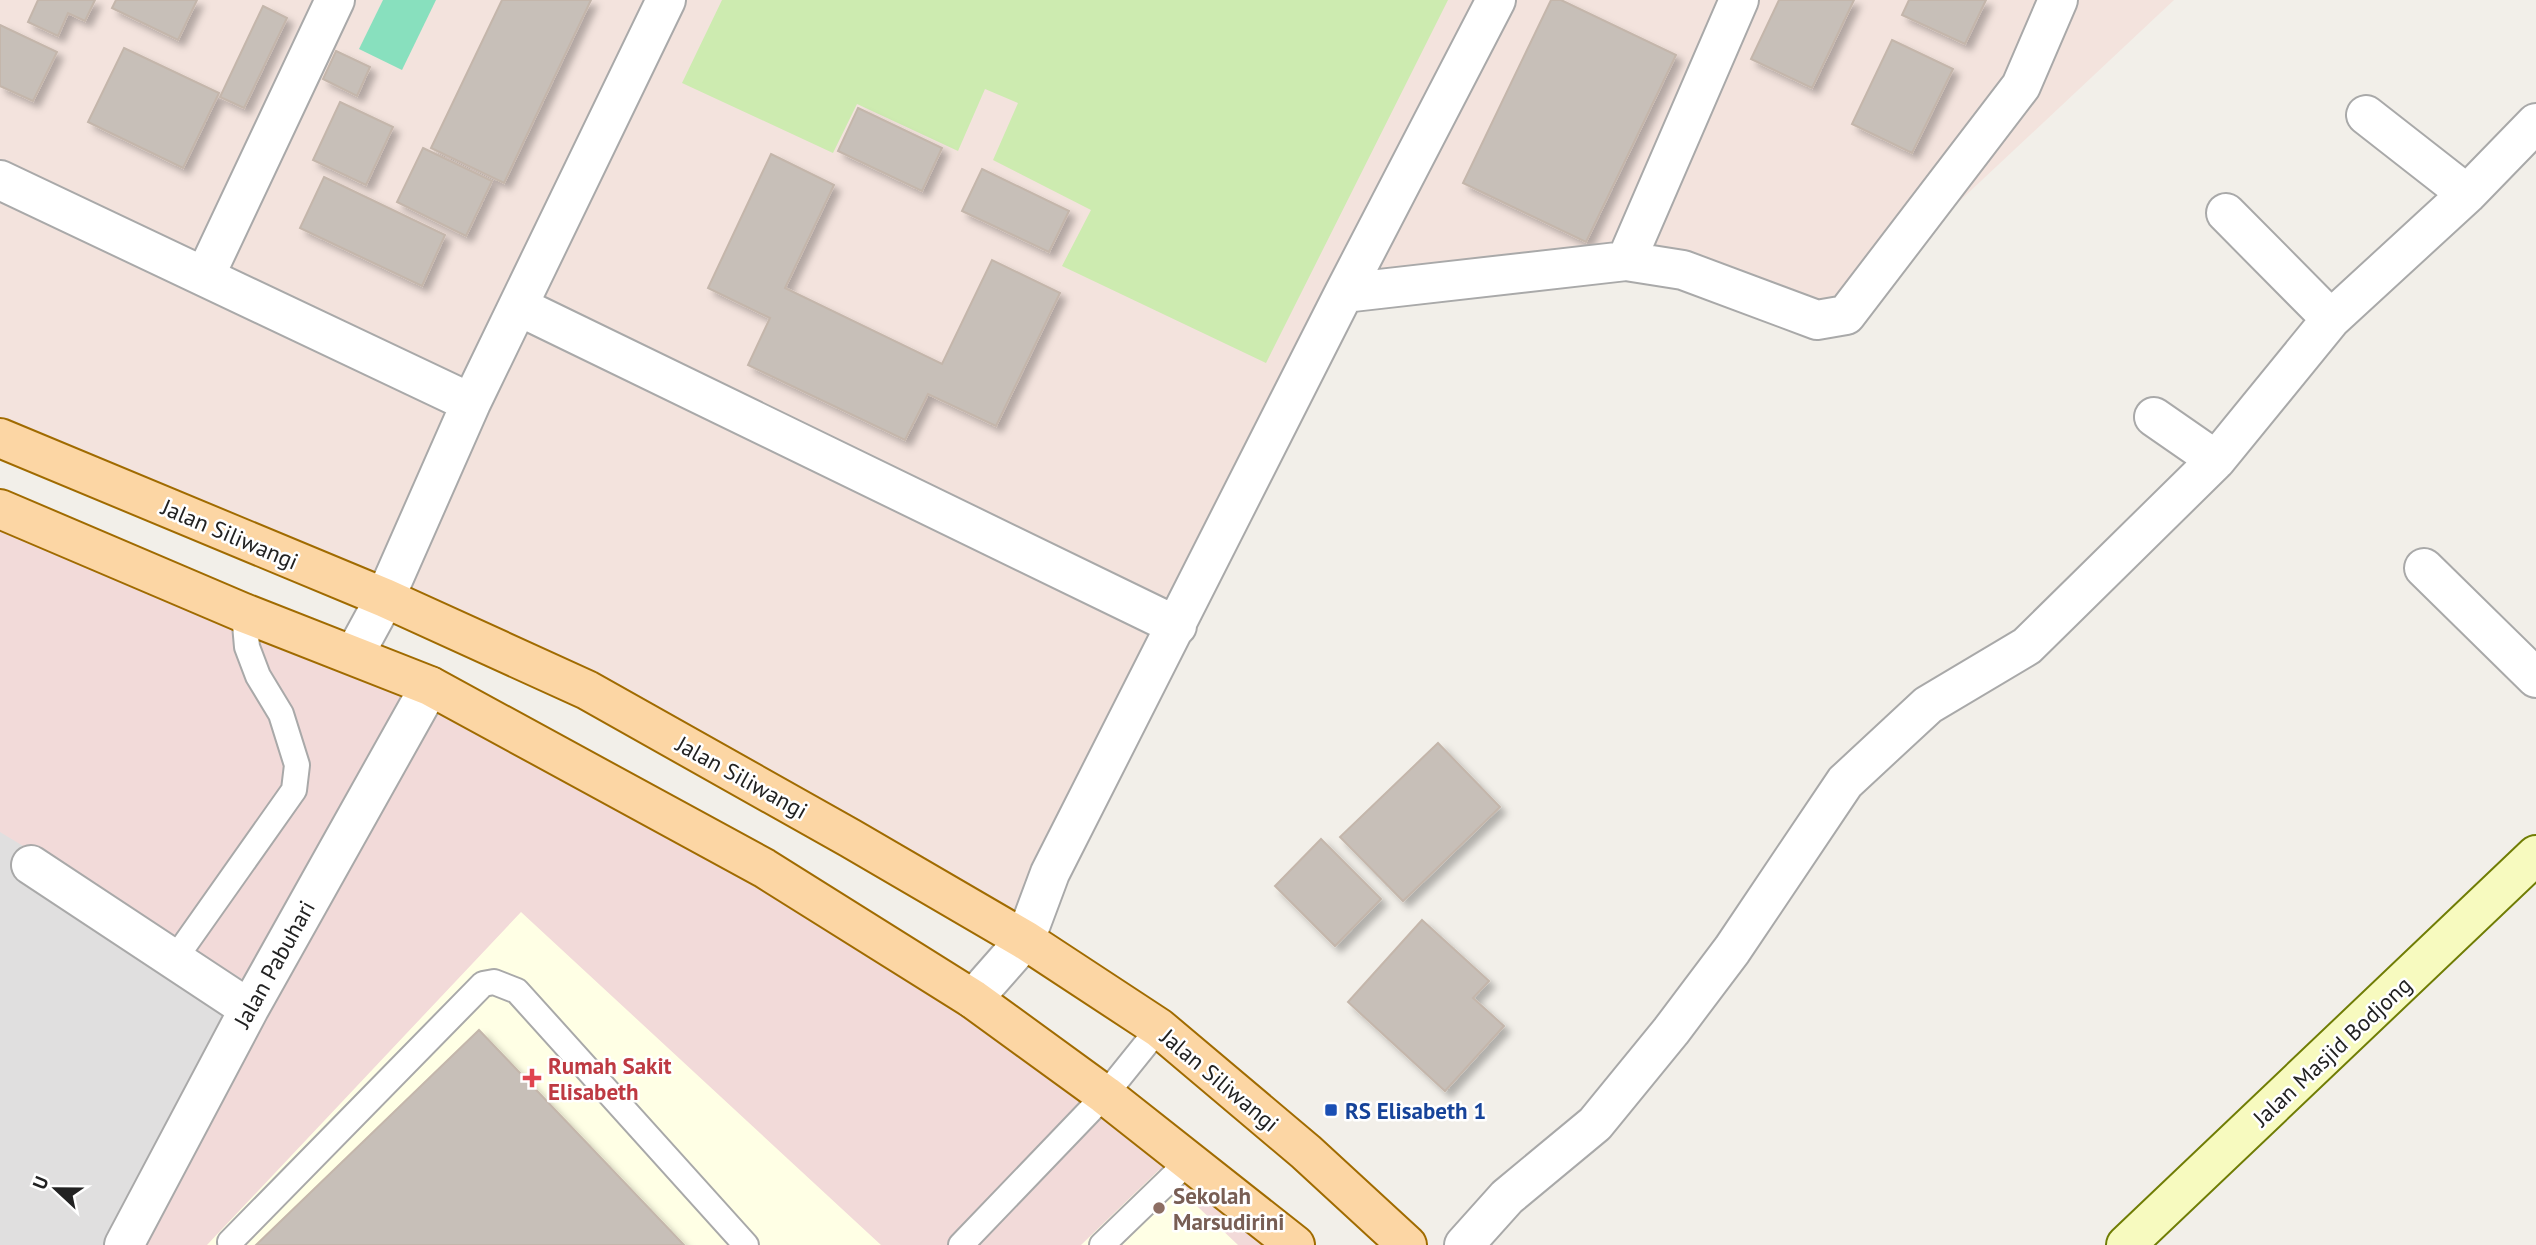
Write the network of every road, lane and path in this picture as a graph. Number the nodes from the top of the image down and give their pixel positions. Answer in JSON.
{"nodes":[{"id":1,"x":335,"y":0,"type":"edge"},
{"id":2,"x":666,"y":0,"type":"edge"},
{"id":3,"x":1496,"y":0,"type":"edge"},
{"id":4,"x":2058,"y":0,"type":"edge"},
{"id":5,"x":1726,"y":5,"type":"edge"},
{"id":6,"x":2366,"y":116,"type":"dead end"},
{"id":7,"x":2536,"y":122,"type":"edge"},
{"id":8,"x":0,"y":180,"type":"edge"},
{"id":9,"x":2467,"y":194,"type":"junction"},
{"id":10,"x":2226,"y":213,"type":"dead end"},
{"id":11,"x":1626,"y":261,"type":"junction"},
{"id":12,"x":205,"y":276,"type":"junction"},
{"id":13,"x":1344,"y":293,"type":"junction"},
{"id":14,"x":518,"y":306,"type":"junction"},
{"id":15,"x":2331,"y":319,"type":"junction"},
{"id":16,"x":471,"y":403,"type":"junction"},
{"id":17,"x":2154,"y":417,"type":"dead end"},
{"id":18,"x":0,"y":438,"type":"edge"},
{"id":19,"x":2216,"y":460,"type":"junction"},
{"id":20,"x":0,"y":509,"type":"edge"},
{"id":21,"x":2424,"y":568,"type":"dead end"},
{"id":22,"x":386,"y":598,"type":"junction"},
{"id":23,"x":244,"y":613,"type":"junction"},
{"id":24,"x":1177,"y":626,"type":"junction"},
{"id":25,"x":355,"y":655,"type":"junction"},
{"id":26,"x":2536,"y":678,"type":"edge"},
{"id":27,"x":430,"y":686,"type":"junction"},
{"id":28,"x":2536,"y":855,"type":"edge"},
{"id":29,"x":31,"y":865,"type":"dead end"},
{"id":30,"x":1025,"y":940,"type":"junction"},
{"id":31,"x":174,"y":960,"type":"junction"},
{"id":32,"x":973,"y":999,"type":"junction"},
{"id":33,"x":249,"y":1009,"type":"junction"},
{"id":34,"x":1158,"y":1027,"type":"junction"},
{"id":35,"x":1105,"y":1096,"type":"junction"},
{"id":36,"x":1189,"y":1161,"type":"junction"},
{"id":37,"x":230,"y":1242,"type":"dead end"},
{"id":38,"x":124,"y":1245,"type":"edge"},
{"id":39,"x":746,"y":1245,"type":"edge"},
{"id":40,"x":961,"y":1245,"type":"edge"},
{"id":41,"x":1102,"y":1245,"type":"edge"},
{"id":42,"x":1294,"y":1245,"type":"edge"},
{"id":43,"x":1407,"y":1245,"type":"edge"},
{"id":44,"x":1464,"y":1245,"type":"edge"},
{"id":45,"x":2126,"y":1245,"type":"edge"}],
"edges":[{"from":1,"to":12,"type":"street"},
{"from":2,"to":14,"type":"street"},
{"from":3,"to":13,"type":"street"},
{"from":4,"to":11,"type":"street"},
{"from":5,"to":11,"type":"street"},
{"from":6,"to":9,"type":"street"},
{"from":7,"to":9,"type":"street"},
{"from":8,"to":12,"type":"street"},
{"from":9,"to":15,"type":"street"},
{"from":10,"to":15,"type":"street"},
{"from":11,"to":13,"type":"street"},
{"from":12,"to":16,"type":"street"},
{"from":13,"to":24,"type":"street"},
{"from":14,"to":16,"type":"street"},
{"from":14,"to":24,"type":"street"},
{"from":15,"to":19,"type":"street"},
{"from":16,"to":22,"type":"street"},
{"from":17,"to":19,"type":"street"},
{"from":18,"to":22,"type":"main road","name":"Jalan Siliwangi"},
{"from":19,"to":44,"type":"street"},
{"from":20,"to":23,"type":"main road"},
{"from":21,"to":26,"type":"street"},
{"from":22,"to":25,"type":"street"},
{"from":22,"to":30,"type":"main road","name":"Jalan Siliwangi"},
{"from":23,"to":25,"type":"main road"},
{"from":23,"to":31,"type":"lane"},
{"from":24,"to":30,"type":"street"},
{"from":25,"to":27,"type":"main road"},
{"from":27,"to":32,"type":"main road"},
{"from":27,"to":33,"type":"street","name":"Jalan Pabuhari"},
{"from":28,"to":45,"type":"street","name":"Jalan Masjid Bodjong"},
{"from":29,"to":31,"type":"street"},
{"from":30,"to":32,"type":"street"},
{"from":30,"to":34,"type":"main road","name":"Jalan Siliwangi"},
{"from":31,"to":33,"type":"street"},
{"from":32,"to":35,"type":"main road"},
{"from":33,"to":38,"type":"street","name":"Jalan Pabuhari"},
{"from":34,"to":35,"type":"lane"},
{"from":34,"to":43,"type":"main road","name":"Jalan Siliwangi"},
{"from":35,"to":36,"type":"main road"},
{"from":35,"to":40,"type":"lane"},
{"from":36,"to":41,"type":"lane"},
{"from":36,"to":42,"type":"main road"},
{"from":37,"to":39,"type":"lane"}]}
